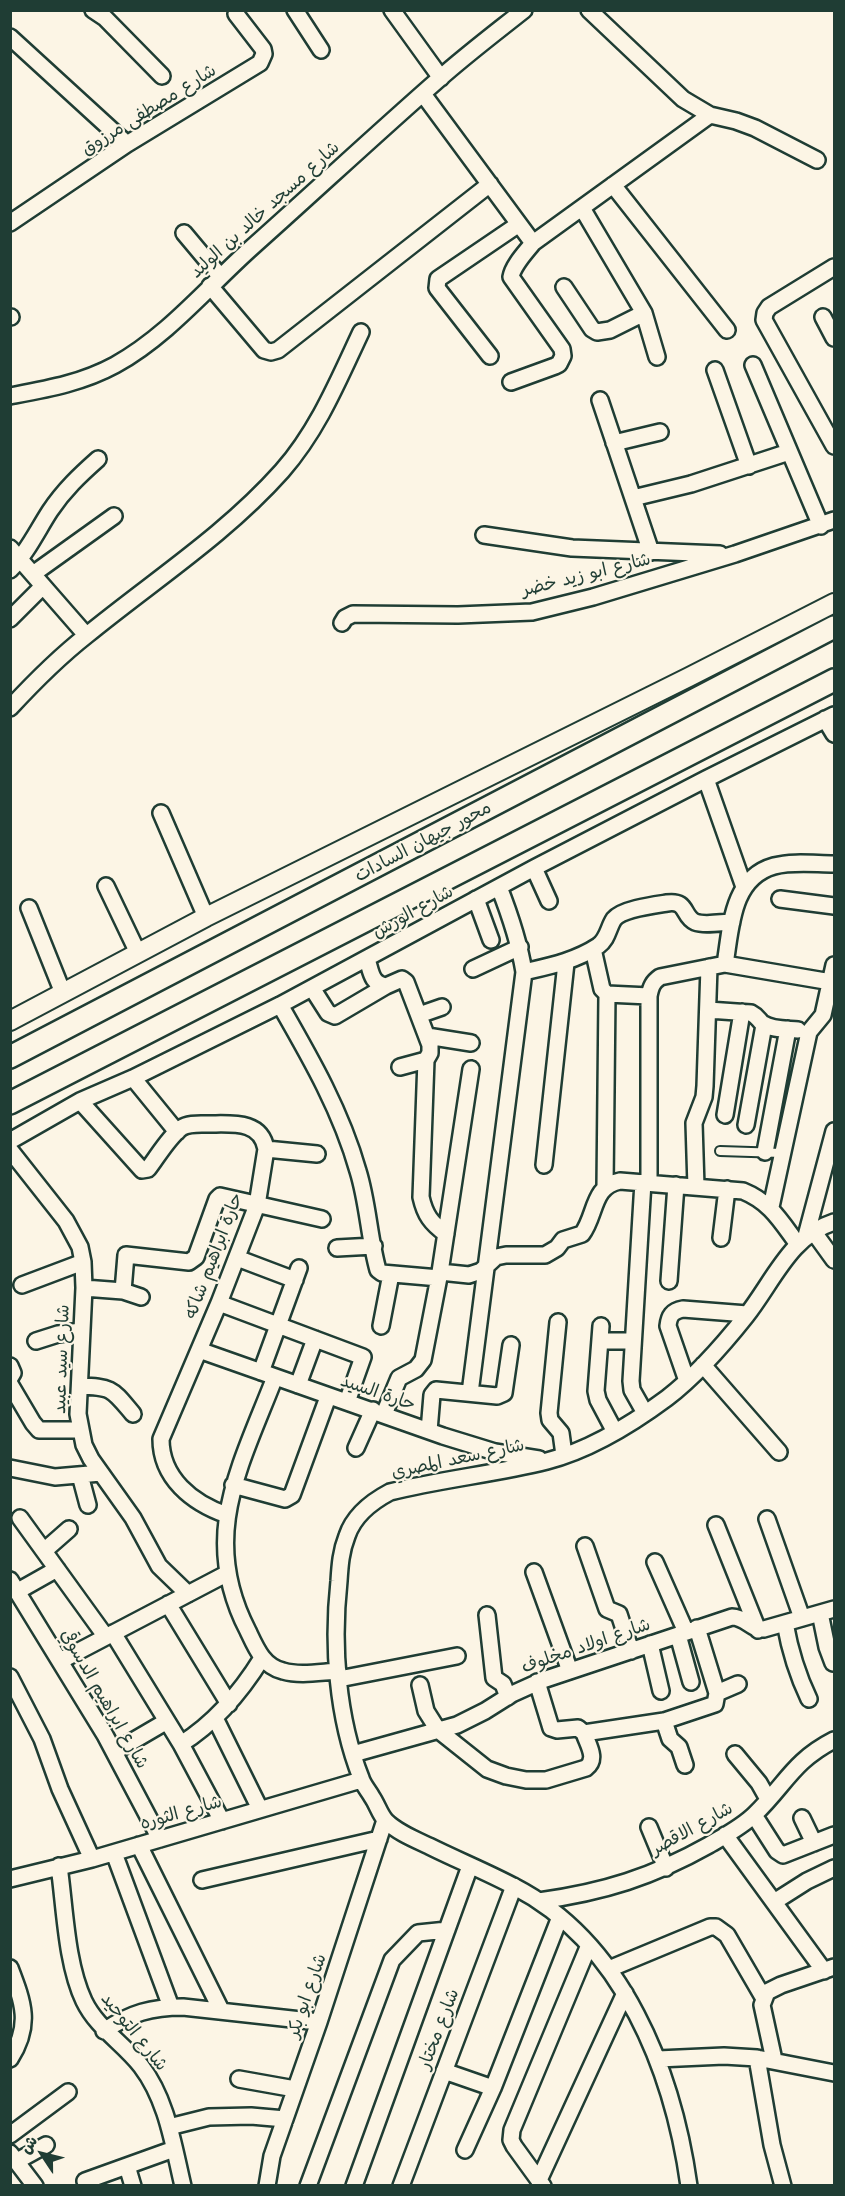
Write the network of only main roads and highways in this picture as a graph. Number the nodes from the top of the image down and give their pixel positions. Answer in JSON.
{"nodes":[{"id":1,"x":834,"y":627,"type":"edge"},
{"id":2,"x":834,"y":680,"type":"edge"},
{"id":3,"x":10,"y":1058,"type":"edge"},
{"id":4,"x":10,"y":1103,"type":"edge"}],
"edges":[{"from":1,"to":3,"type":"main road","name":"محور جيهان السادات"},
{"from":2,"to":4,"type":"main road"}]}
